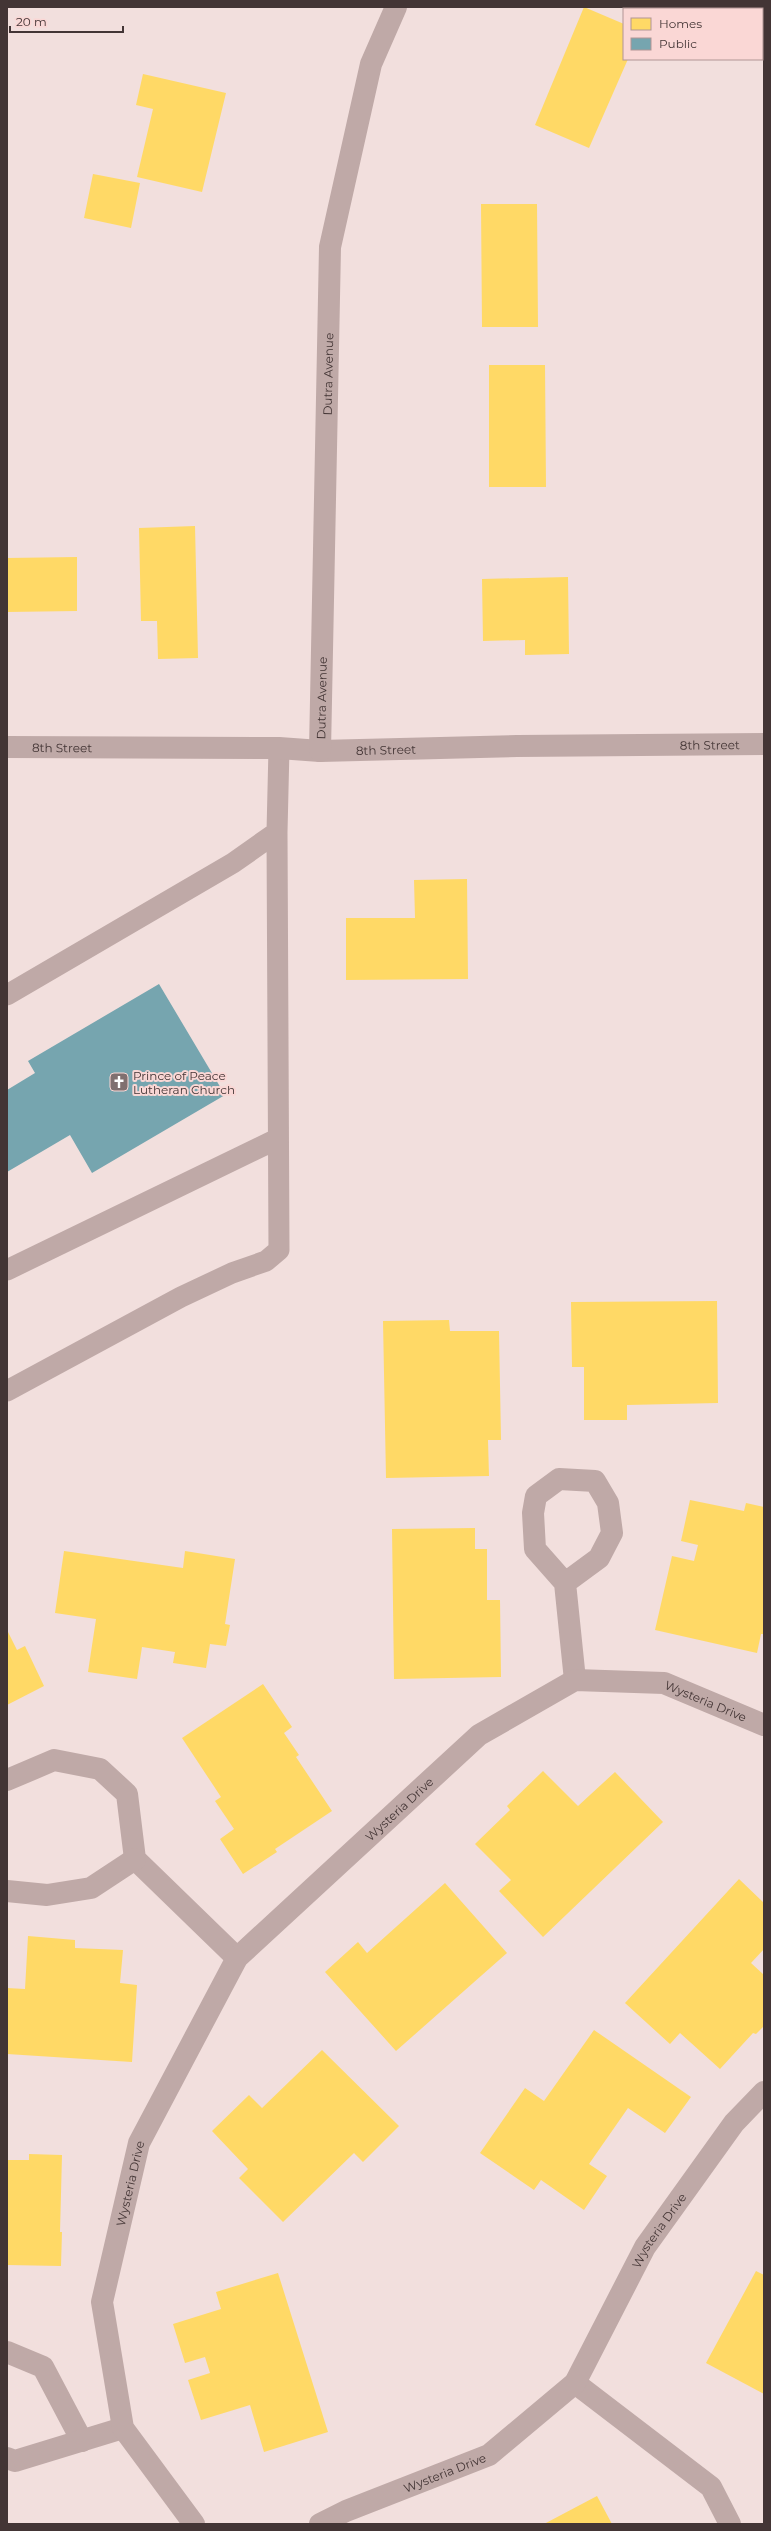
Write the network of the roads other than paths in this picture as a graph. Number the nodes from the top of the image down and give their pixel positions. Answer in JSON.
{"nodes":[{"id":1,"x":396,"y":7,"type":"edge"},
{"id":2,"x":764,"y":744,"type":"edge"},
{"id":3,"x":7,"y":747,"type":"edge"},
{"id":4,"x":279,"y":748,"type":"junction"},
{"id":5,"x":320,"y":751,"type":"junction"},
{"id":6,"x":277,"y":832,"type":"junction"},
{"id":7,"x":7,"y":995,"type":"edge"},
{"id":8,"x":277,"y":1139,"type":"junction"},
{"id":9,"x":7,"y":1270,"type":"edge"},
{"id":10,"x":7,"y":1391,"type":"edge"},
{"id":11,"x":565,"y":1583,"type":"junction"},
{"id":12,"x":575,"y":1680,"type":"junction"},
{"id":13,"x":764,"y":1726,"type":"edge"},
{"id":14,"x":7,"y":1780,"type":"edge"},
{"id":15,"x":135,"y":1859,"type":"junction"},
{"id":16,"x":7,"y":1891,"type":"edge"},
{"id":17,"x":237,"y":1958,"type":"junction"},
{"id":18,"x":764,"y":2092,"type":"edge"},
{"id":19,"x":7,"y":2352,"type":"edge"},
{"id":20,"x":575,"y":2383,"type":"junction"},
{"id":21,"x":123,"y":2428,"type":"junction"},
{"id":22,"x":82,"y":2441,"type":"junction"},
{"id":23,"x":7,"y":2458,"type":"edge"},
{"id":24,"x":194,"y":2524,"type":"edge"},
{"id":25,"x":320,"y":2524,"type":"edge"},
{"id":26,"x":730,"y":2524,"type":"edge"}],
"edges":[{"from":1,"to":5,"type":"street","name":"Dutra Avenue"},
{"from":2,"to":5,"type":"street","name":"8th Street"},
{"from":3,"to":4,"type":"street","name":"8th Street"},
{"from":4,"to":5,"type":"street","name":"8th Street"},
{"from":4,"to":6,"type":"lane"},
{"from":6,"to":7,"type":"lane"},
{"from":6,"to":8,"type":"lane"},
{"from":8,"to":9,"type":"lane"},
{"from":8,"to":10,"type":"lane"},
{"from":11,"to":11,"type":"street"},
{"from":11,"to":12,"type":"street"},
{"from":12,"to":13,"type":"street","name":"Wysteria Drive"},
{"from":12,"to":17,"type":"street","name":"Wysteria Drive"},
{"from":14,"to":15,"type":"street"},
{"from":15,"to":16,"type":"street"},
{"from":15,"to":17,"type":"street"},
{"from":17,"to":21,"type":"street","name":"Wysteria Drive"},
{"from":18,"to":20,"type":"street","name":"Wysteria Drive"},
{"from":19,"to":22,"type":"street"},
{"from":20,"to":25,"type":"street","name":"Wysteria Drive"},
{"from":20,"to":26,"type":"street"},
{"from":21,"to":22,"type":"street"},
{"from":21,"to":24,"type":"street","name":"Wysteria Drive"},
{"from":22,"to":23,"type":"street"}]}
